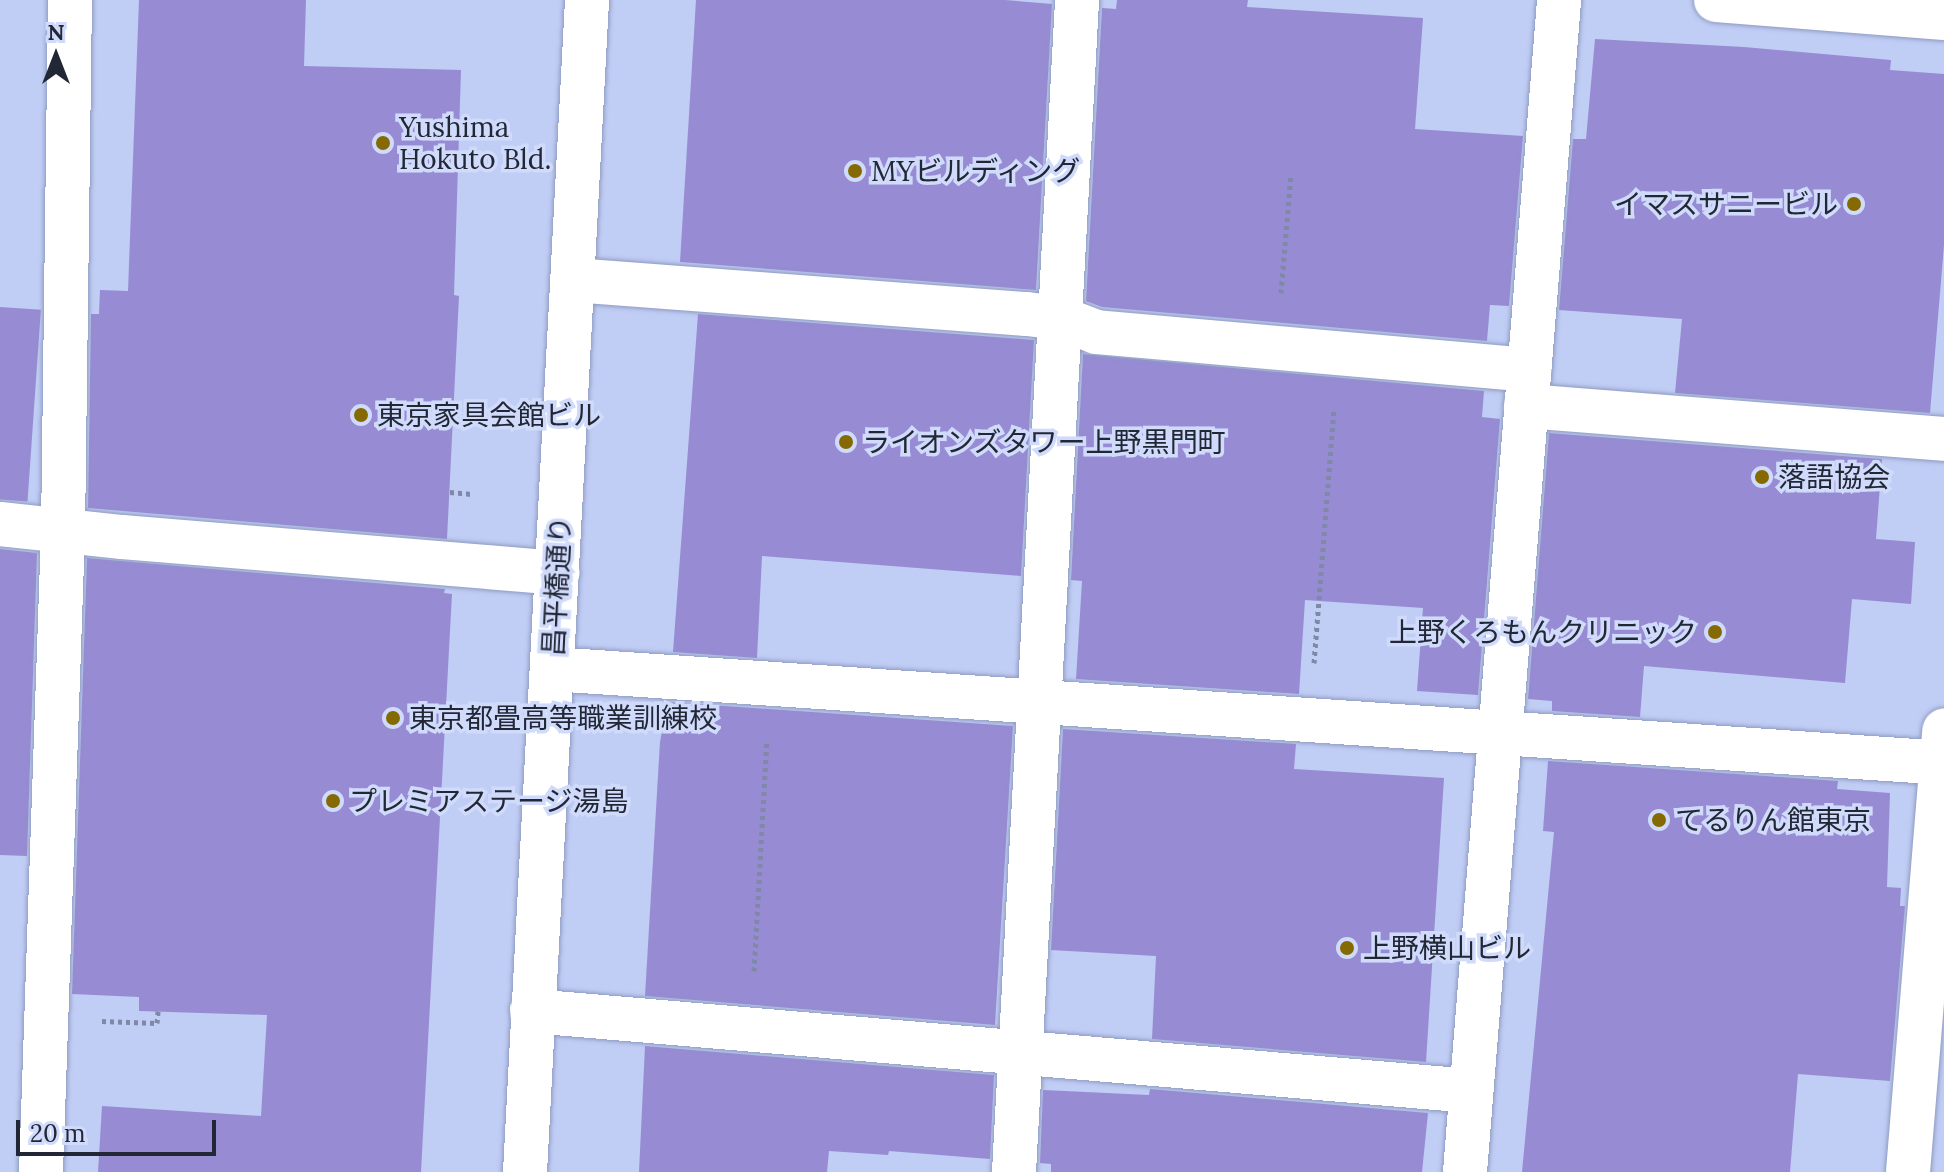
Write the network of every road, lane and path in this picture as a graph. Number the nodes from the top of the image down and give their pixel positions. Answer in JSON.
{"nodes":[{"id":1,"x":70,"y":0,"type":"edge"},
{"id":2,"x":587,"y":0,"type":"edge"},
{"id":3,"x":1077,"y":0,"type":"edge"},
{"id":4,"x":1559,"y":0,"type":"edge"},
{"id":5,"x":1716,"y":0,"type":"edge"},
{"id":6,"x":1944,"y":18,"type":"edge"},
{"id":7,"x":1291,"y":174,"type":"dead end"},
{"id":8,"x":573,"y":280,"type":"junction"},
{"id":9,"x":1060,"y":318,"type":"junction"},
{"id":10,"x":1276,"y":349,"type":"junction"},
{"id":11,"x":1338,"y":353,"type":"junction"},
{"id":12,"x":1528,"y":388,"type":"junction"},
{"id":13,"x":1944,"y":439,"type":"edge"},
{"id":14,"x":450,"y":492,"type":"dead end"},
{"id":15,"x":472,"y":494,"type":"dead end"},
{"id":16,"x":0,"y":524,"type":"edge"},
{"id":17,"x":63,"y":532,"type":"junction"},
{"id":18,"x":558,"y":573,"type":"junction"},
{"id":19,"x":552,"y":669,"type":"junction"},
{"id":20,"x":770,"y":684,"type":"junction"},
{"id":21,"x":1039,"y":702,"type":"junction"},
{"id":22,"x":1311,"y":721,"type":"junction"},
{"id":23,"x":1500,"y":733,"type":"junction"},
{"id":24,"x":1943,"y":752,"type":"edge"},
{"id":25,"x":532,"y":1011,"type":"junction"},
{"id":26,"x":751,"y":1030,"type":"junction"},
{"id":27,"x":1021,"y":1053,"type":"junction"},
{"id":28,"x":1471,"y":1091,"type":"junction"},
{"id":29,"x":41,"y":1172,"type":"edge"},
{"id":30,"x":525,"y":1172,"type":"edge"},
{"id":31,"x":1014,"y":1172,"type":"edge"},
{"id":32,"x":1465,"y":1172,"type":"edge"},
{"id":33,"x":1908,"y":1172,"type":"edge"}],
"edges":[{"from":1,"to":17,"type":"street"},
{"from":2,"to":8,"type":"street","name":"昌平橋通り"},
{"from":3,"to":9,"type":"street"},
{"from":4,"to":12,"type":"street"},
{"from":5,"to":6,"type":"street"},
{"from":7,"to":10,"type":"path"},
{"from":8,"to":9,"type":"street"},
{"from":8,"to":18,"type":"street","name":"昌平橋通り"},
{"from":9,"to":10,"type":"street"},
{"from":9,"to":21,"type":"street"},
{"from":10,"to":11,"type":"street"},
{"from":11,"to":12,"type":"street"},
{"from":11,"to":22,"type":"path"},
{"from":12,"to":13,"type":"street"},
{"from":12,"to":23,"type":"street"},
{"from":14,"to":15,"type":"path"},
{"from":16,"to":17,"type":"street"},
{"from":17,"to":18,"type":"street"},
{"from":17,"to":29,"type":"street"},
{"from":18,"to":19,"type":"street","name":"昌平橋通り"},
{"from":19,"to":20,"type":"street"},
{"from":19,"to":25,"type":"street","name":"昌平橋通り"},
{"from":20,"to":21,"type":"street"},
{"from":20,"to":26,"type":"path"},
{"from":21,"to":22,"type":"street"},
{"from":21,"to":27,"type":"street"},
{"from":22,"to":23,"type":"street"},
{"from":23,"to":24,"type":"street"},
{"from":23,"to":28,"type":"street"},
{"from":24,"to":33,"type":"street"},
{"from":25,"to":26,"type":"street"},
{"from":25,"to":30,"type":"street","name":"昌平橋通り"},
{"from":26,"to":27,"type":"street"},
{"from":27,"to":28,"type":"street"},
{"from":27,"to":31,"type":"street"},
{"from":28,"to":32,"type":"street"}]}
